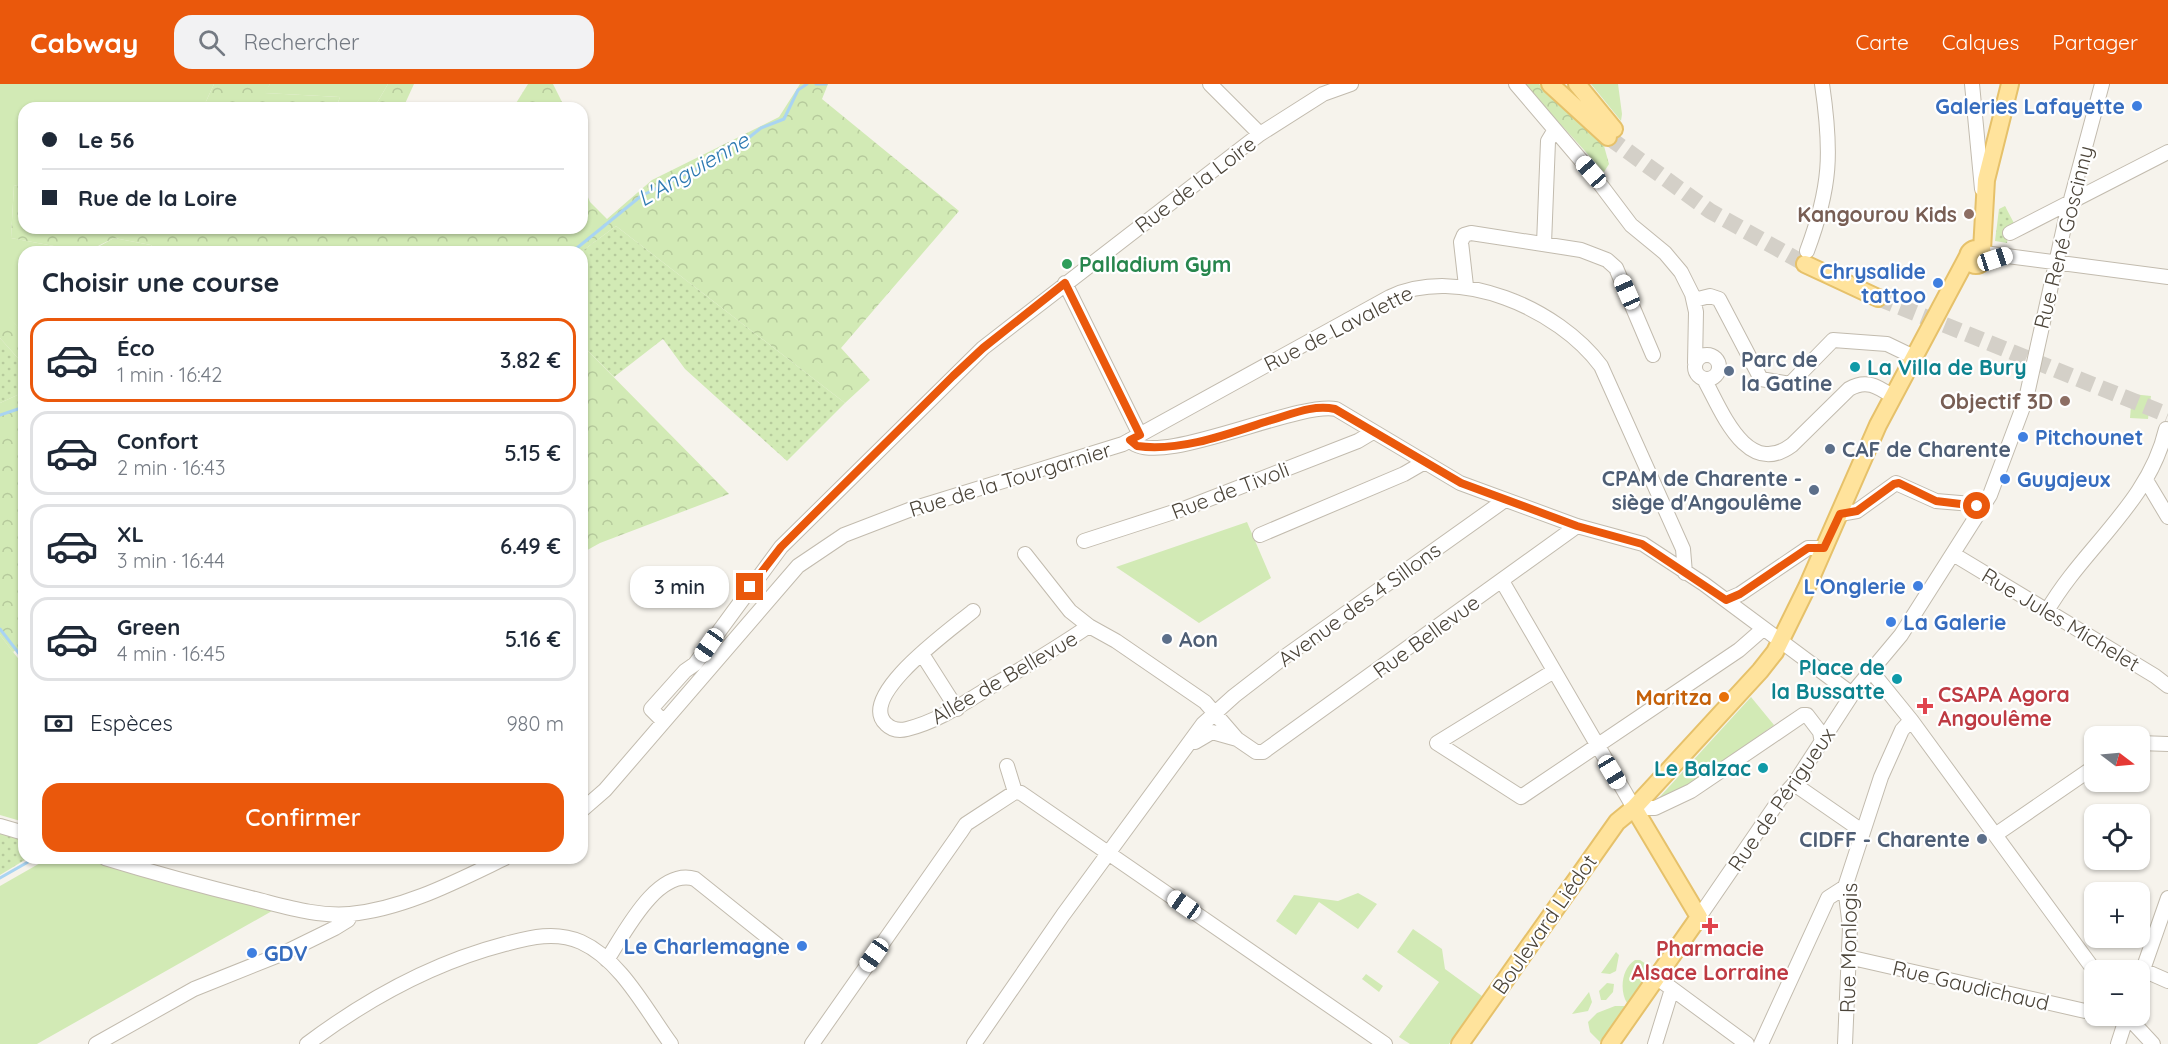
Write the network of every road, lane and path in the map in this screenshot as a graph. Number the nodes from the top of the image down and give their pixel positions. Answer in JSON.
{"nodes":[{"id":1,"x":1210,"y":84,"type":"edge"},
{"id":2,"x":1351,"y":84,"type":"edge"},
{"id":3,"x":1515,"y":84,"type":"edge"},
{"id":4,"x":1550,"y":84,"type":"edge"},
{"id":5,"x":1577,"y":84,"type":"edge"},
{"id":6,"x":1822,"y":84,"type":"edge"},
{"id":7,"x":1972,"y":84,"type":"edge"},
{"id":8,"x":2010,"y":84,"type":"edge"},
{"id":9,"x":2102,"y":84,"type":"edge"},
{"id":10,"x":1554,"y":131,"type":"junction"},
{"id":11,"x":1260,"y":134,"type":"junction"},
{"id":12,"x":2168,"y":152,"type":"edge"},
{"id":13,"x":1984,"y":198,"type":"junction"},
{"id":14,"x":2071,"y":199,"type":"junction"},
{"id":15,"x":2010,"y":232,"type":"dead end"},
{"id":16,"x":1545,"y":244,"type":"junction"},
{"id":17,"x":1977,"y":256,"type":"junction"},
{"id":18,"x":1806,"y":258,"type":"joint"},
{"id":19,"x":2056,"y":261,"type":"junction"},
{"id":20,"x":2168,"y":277,"type":"edge"},
{"id":21,"x":1065,"y":283,"type":"junction"},
{"id":22,"x":1466,"y":286,"type":"junction"},
{"id":23,"x":1878,"y":298,"type":"tunnel mouth"},
{"id":24,"x":1694,"y":300,"type":"junction"},
{"id":25,"x":1696,"y":331,"type":"junction"},
{"id":26,"x":1708,"y":354,"type":"junction"},
{"id":27,"x":1653,"y":355,"type":"dead end"},
{"id":28,"x":1914,"y":357,"type":"junction"},
{"id":29,"x":1695,"y":363,"type":"junction"},
{"id":30,"x":1710,"y":377,"type":"junction"},
{"id":31,"x":1892,"y":396,"type":"junction"},
{"id":32,"x":2166,"y":429,"type":"dead end"},
{"id":33,"x":1373,"y":432,"type":"junction"},
{"id":34,"x":1135,"y":437,"type":"junction"},
{"id":35,"x":1423,"y":463,"type":"junction"},
{"id":36,"x":2146,"y":480,"type":"junction"},
{"id":37,"x":1505,"y":500,"type":"junction"},
{"id":38,"x":1981,"y":509,"type":"junction"},
{"id":39,"x":1840,"y":514,"type":"junction"},
{"id":40,"x":2168,"y":517,"type":"edge"},
{"id":41,"x":1577,"y":526,"type":"junction"},
{"id":42,"x":1260,"y":535,"type":"dead end"},
{"id":43,"x":1084,"y":541,"type":"dead end"},
{"id":44,"x":1824,"y":548,"type":"junction"},
{"id":45,"x":1683,"y":549,"type":"junction"},
{"id":46,"x":1025,"y":554,"type":"dead end"},
{"id":47,"x":1953,"y":554,"type":"junction"},
{"id":48,"x":1685,"y":573,"type":"junction"},
{"id":49,"x":1502,"y":581,"type":"junction"},
{"id":50,"x":1704,"y":584,"type":"junction"},
{"id":51,"x":1726,"y":600,"type":"junction"},
{"id":52,"x":973,"y":611,"type":"dead end"},
{"id":53,"x":2047,"y":611,"type":"junction"},
{"id":54,"x":1089,"y":626,"type":"junction"},
{"id":55,"x":1763,"y":629,"type":"junction"},
{"id":56,"x":1780,"y":640,"type":"junction"},
{"id":57,"x":922,"y":654,"type":"junction"},
{"id":58,"x":1554,"y":671,"type":"junction"},
{"id":59,"x":1872,"y":672,"type":"junction"},
{"id":60,"x":2168,"y":686,"type":"edge"},
{"id":61,"x":1852,"y":694,"type":"junction"},
{"id":62,"x":957,"y":709,"type":"junction"},
{"id":63,"x":1215,"y":712,"type":"junction"},
{"id":64,"x":667,"y":716,"type":"junction"},
{"id":65,"x":1911,"y":720,"type":"junction"},
{"id":66,"x":1237,"y":739,"type":"junction"},
{"id":67,"x":1822,"y":742,"type":"junction"},
{"id":68,"x":2150,"y":743,"type":"edge"},
{"id":69,"x":2168,"y":744,"type":"edge"},
{"id":70,"x":1597,"y":746,"type":"junction"},
{"id":71,"x":1180,"y":754,"type":"junction"},
{"id":72,"x":1006,"y":766,"type":"dead end"},
{"id":73,"x":2084,"y":774,"type":"edge"},
{"id":74,"x":1794,"y":784,"type":"junction"},
{"id":75,"x":1015,"y":792,"type":"junction"},
{"id":76,"x":588,"y":805,"type":"edge"},
{"id":77,"x":1634,"y":808,"type":"junction"},
{"id":78,"x":0,"y":826,"type":"edge"},
{"id":79,"x":18,"y":831,"type":"edge"},
{"id":80,"x":1862,"y":831,"type":"junction"},
{"id":81,"x":1995,"y":835,"type":"junction"},
{"id":82,"x":1108,"y":852,"type":"junction"},
{"id":83,"x":125,"y":864,"type":"edge"},
{"id":84,"x":491,"y":864,"type":"edge"},
{"id":85,"x":1845,"y":887,"type":"junction"},
{"id":86,"x":2168,"y":898,"type":"edge"},
{"id":87,"x":351,"y":914,"type":"junction"},
{"id":88,"x":1699,"y":917,"type":"junction"},
{"id":89,"x":780,"y":946,"type":"dead end"},
{"id":90,"x":1848,"y":957,"type":"junction"},
{"id":91,"x":607,"y":960,"type":"junction"},
{"id":92,"x":2087,"y":960,"type":"edge"},
{"id":93,"x":2146,"y":960,"type":"edge"},
{"id":94,"x":1656,"y":977,"type":"junction"},
{"id":95,"x":2150,"y":977,"type":"edge"},
{"id":96,"x":2168,"y":981,"type":"edge"},
{"id":97,"x":1672,"y":989,"type":"junction"},
{"id":98,"x":2084,"y":1011,"type":"edge"},
{"id":99,"x":2123,"y":1026,"type":"edge"},
{"id":100,"x":2136,"y":1026,"type":"edge"},
{"id":101,"x":96,"y":1044,"type":"edge"},
{"id":102,"x":307,"y":1044,"type":"edge"},
{"id":103,"x":671,"y":1044,"type":"edge"},
{"id":104,"x":812,"y":1044,"type":"edge"},
{"id":105,"x":974,"y":1044,"type":"edge"},
{"id":106,"x":1385,"y":1044,"type":"edge"},
{"id":107,"x":1460,"y":1044,"type":"edge"},
{"id":108,"x":1610,"y":1044,"type":"edge"},
{"id":109,"x":1655,"y":1044,"type":"edge"},
{"id":110,"x":1747,"y":1044,"type":"edge"},
{"id":111,"x":1761,"y":1044,"type":"edge"},
{"id":112,"x":1845,"y":1044,"type":"edge"},
{"id":113,"x":2118,"y":1044,"type":"edge"},
{"id":114,"x":2153,"y":1044,"type":"edge"}],
"edges":[{"from":1,"to":11,"type":"street"},
{"from":2,"to":11,"type":"street","name":"Rue de la Loire"},
{"from":3,"to":10,"type":"street"},
{"from":4,"to":5,"type":"main road"},
{"from":6,"to":18,"type":"street"},
{"from":7,"to":13,"type":"street"},
{"from":8,"to":13,"type":"main road"},
{"from":9,"to":14,"type":"street","name":"Rue René Goscinny"},
{"from":10,"to":16,"type":"street"},
{"from":10,"to":24,"type":"street"},
{"from":11,"to":21,"type":"street","name":"Rue de la Loire"},
{"from":12,"to":14,"type":"street"},
{"from":13,"to":17,"type":"main road"},
{"from":14,"to":15,"type":"street"},
{"from":14,"to":19,"type":"street","name":"Rue René Goscinny"},
{"from":16,"to":22,"type":"street"},
{"from":16,"to":27,"type":"street"},
{"from":17,"to":19,"type":"street"},
{"from":17,"to":28,"type":"main road","name":"Boulevard Liédot"},
{"from":18,"to":23,"type":"main road"},
{"from":19,"to":20,"type":"street"},
{"from":19,"to":38,"type":"street","name":"Rue René Goscinny"},
{"from":21,"to":34,"type":"street"},
{"from":21,"to":64,"type":"street","name":"Rue de la Loire"},
{"from":22,"to":34,"type":"street","name":"Rue de Lavalette"},
{"from":22,"to":45,"type":"street","name":"Rue de Lavalette"},
{"from":24,"to":25,"type":"street"},
{"from":24,"to":28,"type":"street"},
{"from":25,"to":26,"type":"street"},
{"from":25,"to":29,"type":"street"},
{"from":26,"to":29,"type":"street"},
{"from":26,"to":30,"type":"street"},
{"from":28,"to":31,"type":"main road","name":"Boulevard Liédot"},
{"from":29,"to":30,"type":"street"},
{"from":30,"to":31,"type":"street"},
{"from":31,"to":39,"type":"main road","name":"Boulevard Liédot"},
{"from":32,"to":36,"type":"street"},
{"from":33,"to":34,"type":"street","name":"Rue de la Tourgarnier"},
{"from":33,"to":35,"type":"street","name":"Rue de la Tourgarnier"},
{"from":33,"to":43,"type":"street","name":"Rue de Tivoli"},
{"from":34,"to":64,"type":"street","name":"Rue de la Tourgarnier"},
{"from":35,"to":37,"type":"street","name":"Rue de la Tourgarnier"},
{"from":35,"to":42,"type":"street"},
{"from":36,"to":40,"type":"street"},
{"from":36,"to":53,"type":"street"},
{"from":37,"to":41,"type":"street","name":"Rue de la Tourgarnier"},
{"from":37,"to":63,"type":"street","name":"Avenue des 4 Sillons"},
{"from":38,"to":39,"type":"street"},
{"from":38,"to":47,"type":"street","name":"Rue René Goscinny"},
{"from":39,"to":44,"type":"main road","name":"Boulevard Liédot"},
{"from":41,"to":48,"type":"street","name":"Rue de la Tourgarnier"},
{"from":41,"to":49,"type":"street","name":"Rue Bellevue"},
{"from":44,"to":51,"type":"street"},
{"from":44,"to":56,"type":"main road","name":"Boulevard Liédot"},
{"from":45,"to":48,"type":"street","name":"Rue de Lavalette"},
{"from":45,"to":50,"type":"street"},
{"from":46,"to":54,"type":"street"},
{"from":47,"to":53,"type":"street","name":"Rue Jules Michelet"},
{"from":47,"to":59,"type":"street","name":"Rue de Périgueux"},
{"from":48,"to":50,"type":"street","name":"Rue de la Tourgarnier"},
{"from":49,"to":58,"type":"street"},
{"from":49,"to":66,"type":"street","name":"Rue Bellevue"},
{"from":50,"to":51,"type":"street","name":"Rue de la Tourgarnier"},
{"from":51,"to":55,"type":"street","name":"Rue de la Tourgarnier"},
{"from":52,"to":57,"type":"street","name":"Allée de Bellevue"},
{"from":53,"to":60,"type":"street","name":"Rue Jules Michelet"},
{"from":54,"to":62,"type":"street","name":"Allée de Bellevue"},
{"from":54,"to":63,"type":"street","name":"Allée de Bellevue"},
{"from":55,"to":56,"type":"street","name":"Rue de la Tourgarnier"},
{"from":55,"to":70,"type":"street"},
{"from":56,"to":61,"type":"street","name":"Rue de la Tourgarnier"},
{"from":56,"to":77,"type":"main road","name":"Boulevard Liédot"},
{"from":57,"to":62,"type":"street"},
{"from":57,"to":62,"type":"street","name":"Allée de Bellevue"},
{"from":58,"to":70,"type":"street"},
{"from":58,"to":70,"type":"street"},
{"from":59,"to":61,"type":"street","name":"Rue de Périgueux"},
{"from":59,"to":65,"type":"street"},
{"from":61,"to":67,"type":"street","name":"Rue de Périgueux"},
{"from":63,"to":66,"type":"street","name":"Allée de Bellevue"},
{"from":63,"to":71,"type":"street","name":"Avenue des 4 Sillons"},
{"from":64,"to":76,"type":"street","name":"Rue de la Tourgarnier"},
{"from":65,"to":80,"type":"street","name":"Rue Monlogis"},
{"from":65,"to":81,"type":"street"},
{"from":66,"to":71,"type":"street"},
{"from":67,"to":74,"type":"street","name":"Rue de Périgueux"},
{"from":67,"to":77,"type":"street"},
{"from":68,"to":69,"type":"street"},
{"from":70,"to":77,"type":"street"},
{"from":71,"to":82,"type":"street"},
{"from":72,"to":75,"type":"street"},
{"from":73,"to":81,"type":"street"},
{"from":74,"to":80,"type":"street"},
{"from":74,"to":88,"type":"street","name":"Rue de Périgueux"},
{"from":75,"to":82,"type":"street"},
{"from":75,"to":104,"type":"street"},
{"from":77,"to":88,"type":"main road"},
{"from":77,"to":107,"type":"main road","name":"Boulevard Liédot"},
{"from":78,"to":79,"type":"street"},
{"from":80,"to":85,"type":"street","name":"Rue Monlogis"},
{"from":81,"to":92,"type":"street"},
{"from":82,"to":105,"type":"street"},
{"from":82,"to":106,"type":"street"},
{"from":83,"to":87,"type":"street"},
{"from":84,"to":87,"type":"street"},
{"from":85,"to":90,"type":"street","name":"Rue Monlogis"},
{"from":85,"to":111,"type":"street"},
{"from":86,"to":93,"type":"street"},
{"from":87,"to":101,"type":"street"},
{"from":88,"to":94,"type":"main road","name":"Rue de Périgueux"},
{"from":89,"to":91,"type":"street"},
{"from":90,"to":98,"type":"street","name":"Rue Gaudichaud"},
{"from":90,"to":112,"type":"street","name":"Rue Monlogis"},
{"from":91,"to":102,"type":"street"},
{"from":91,"to":103,"type":"street"},
{"from":94,"to":97,"type":"street"},
{"from":94,"to":108,"type":"main road","name":"Rue de Périgueux"},
{"from":95,"to":96,"type":"street"},
{"from":97,"to":109,"type":"street"},
{"from":97,"to":110,"type":"street"},
{"from":99,"to":113,"type":"street"},
{"from":100,"to":114,"type":"street"}]}
